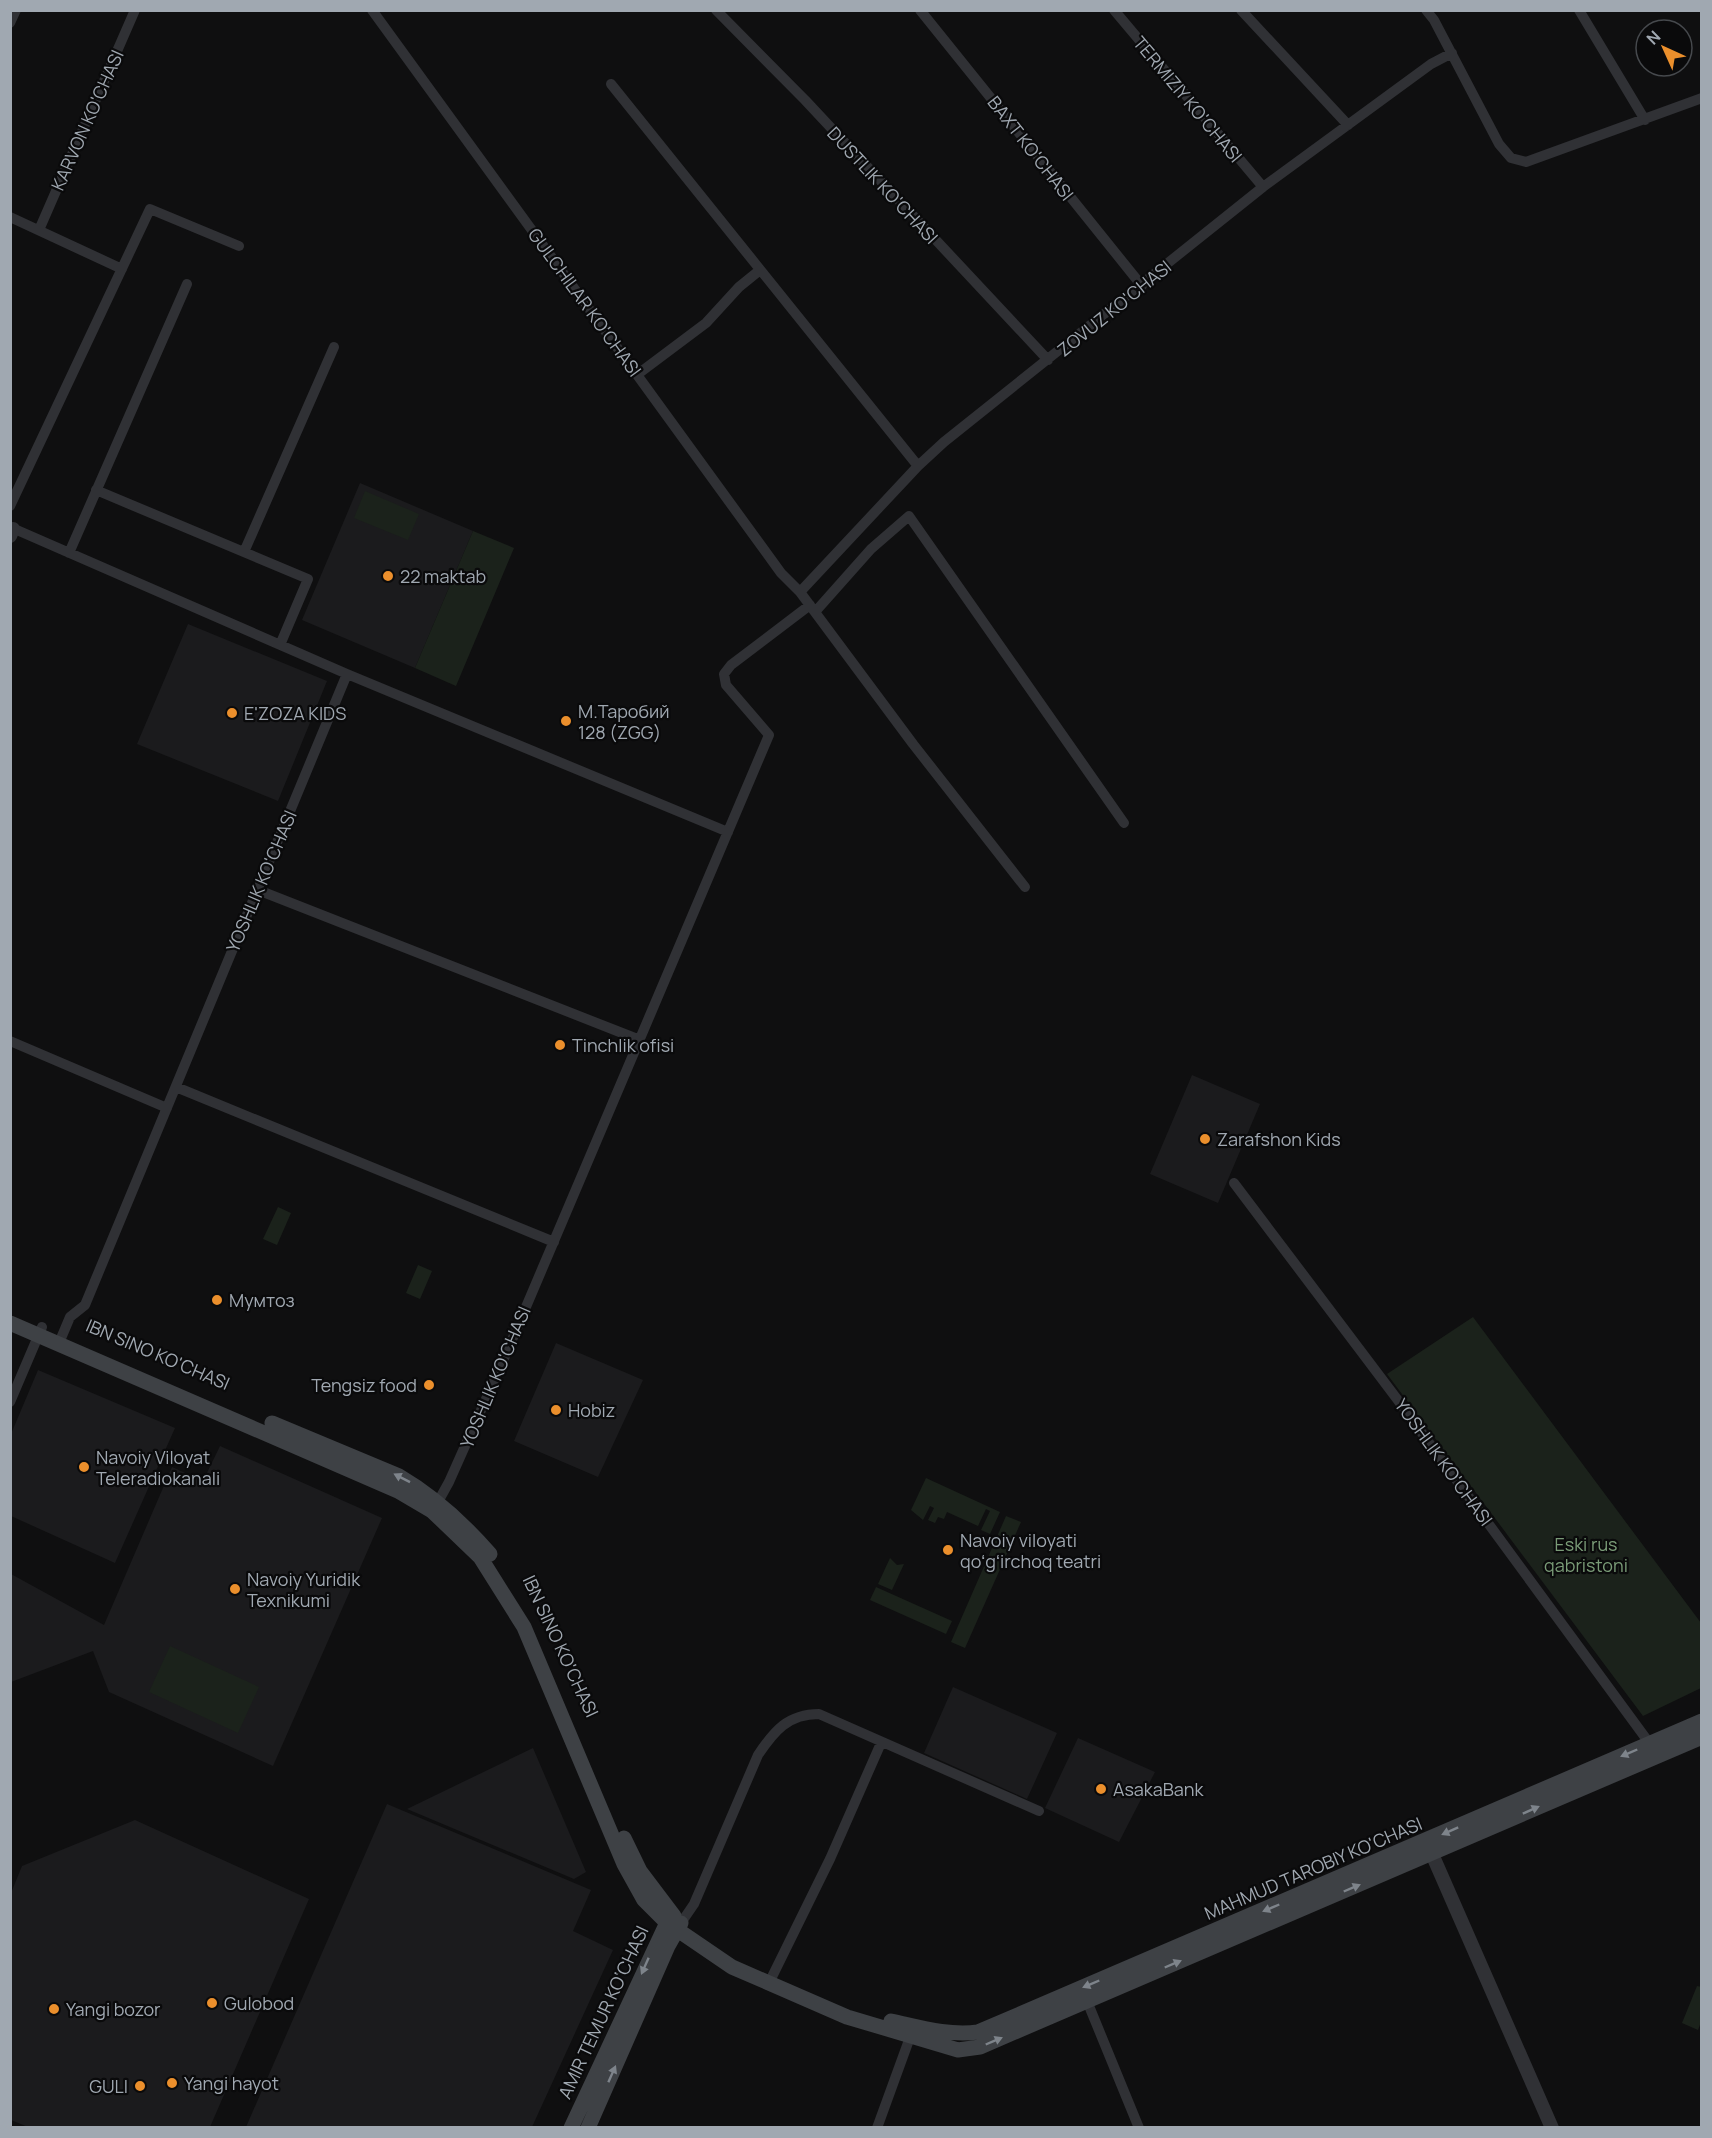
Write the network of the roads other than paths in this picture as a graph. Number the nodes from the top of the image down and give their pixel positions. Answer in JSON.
{"nodes":[{"id":1,"x":16,"y":10,"type":"edge"},
{"id":2,"x":135,"y":10,"type":"edge"},
{"id":3,"x":372,"y":10,"type":"edge"},
{"id":4,"x":716,"y":10,"type":"edge"},
{"id":5,"x":920,"y":10,"type":"edge"},
{"id":6,"x":1114,"y":10,"type":"edge"},
{"id":7,"x":1241,"y":10,"type":"edge"},
{"id":8,"x":1426,"y":10,"type":"edge"},
{"id":9,"x":1579,"y":10,"type":"edge"},
{"id":10,"x":10,"y":23,"type":"edge"},
{"id":11,"x":1452,"y":53,"type":"junction"},
{"id":12,"x":610,"y":84,"type":"dead end"},
{"id":13,"x":1701,"y":98,"type":"edge"},
{"id":14,"x":1645,"y":120,"type":"junction"},
{"id":15,"x":1348,"y":125,"type":"junction"},
{"id":16,"x":1263,"y":187,"type":"junction"},
{"id":17,"x":10,"y":216,"type":"edge"},
{"id":18,"x":39,"y":230,"type":"junction"},
{"id":19,"x":239,"y":246,"type":"dead end"},
{"id":20,"x":122,"y":269,"type":"junction"},
{"id":21,"x":760,"y":270,"type":"junction"},
{"id":22,"x":187,"y":284,"type":"dead end"},
{"id":23,"x":1142,"y":286,"type":"junction"},
{"id":24,"x":334,"y":347,"type":"dead end"},
{"id":25,"x":1048,"y":360,"type":"junction"},
{"id":26,"x":638,"y":374,"type":"junction"},
{"id":27,"x":918,"y":466,"type":"junction"},
{"id":28,"x":96,"y":490,"type":"junction"},
{"id":29,"x":10,"y":506,"type":"edge"},
{"id":30,"x":11,"y":531,"type":"edge"},
{"id":31,"x":244,"y":552,"type":"junction"},
{"id":32,"x":69,"y":553,"type":"junction"},
{"id":33,"x":800,"y":592,"type":"junction"},
{"id":34,"x":812,"y":608,"type":"junction"},
{"id":35,"x":280,"y":645,"type":"junction"},
{"id":36,"x":347,"y":674,"type":"junction"},
{"id":37,"x":1124,"y":823,"type":"dead end"},
{"id":38,"x":728,"y":832,"type":"junction"},
{"id":39,"x":1025,"y":887,"type":"dead end"},
{"id":40,"x":258,"y":890,"type":"junction"},
{"id":41,"x":640,"y":1040,"type":"junction"},
{"id":42,"x":10,"y":1041,"type":"edge"},
{"id":43,"x":176,"y":1087,"type":"junction"},
{"id":44,"x":167,"y":1108,"type":"junction"},
{"id":45,"x":1234,"y":1183,"type":"dead end"},
{"id":46,"x":554,"y":1242,"type":"junction"},
{"id":47,"x":10,"y":1314,"type":"edge"},
{"id":48,"x":10,"y":1323,"type":"edge"},
{"id":49,"x":41,"y":1331,"type":"junction"},
{"id":50,"x":60,"y":1339,"type":"junction"},
{"id":51,"x":10,"y":1402,"type":"edge"},
{"id":52,"x":435,"y":1506,"type":"junction"},
{"id":53,"x":1701,"y":1721,"type":"edge"},
{"id":54,"x":1701,"y":1737,"type":"edge"},
{"id":55,"x":881,"y":1743,"type":"junction"},
{"id":56,"x":1650,"y":1744,"type":"junction"},
{"id":57,"x":1039,"y":1811,"type":"dead end"},
{"id":58,"x":1432,"y":1854,"type":"junction"},
{"id":59,"x":674,"y":1923,"type":"junction"},
{"id":60,"x":770,"y":1980,"type":"junction"},
{"id":61,"x":1087,"y":2001,"type":"junction"},
{"id":62,"x":913,"y":2031,"type":"junction"},
{"id":63,"x":571,"y":2127,"type":"edge"},
{"id":64,"x":588,"y":2127,"type":"edge"},
{"id":65,"x":877,"y":2127,"type":"edge"},
{"id":66,"x":1140,"y":2127,"type":"edge"},
{"id":67,"x":1552,"y":2127,"type":"edge"}],
"edges":[{"from":1,"to":10,"type":"street"},
{"from":2,"to":18,"type":"street","name":"KARVON KO'CHASI"},
{"from":3,"to":26,"type":"street","name":"GULCHILAR KO'CHASI"},
{"from":4,"to":25,"type":"street","name":"DUSTLIK KO'CHASI"},
{"from":5,"to":23,"type":"street","name":"BAXT KO'CHASI"},
{"from":6,"to":16,"type":"street","name":"TERMIZIY KO'CHASI"},
{"from":7,"to":15,"type":"street"},
{"from":8,"to":11,"type":"street"},
{"from":9,"to":14,"type":"street"},
{"from":11,"to":14,"type":"street"},
{"from":11,"to":15,"type":"street","name":"ZOVUZ KO'CHASI"},
{"from":12,"to":21,"type":"street"},
{"from":13,"to":14,"type":"street"},
{"from":15,"to":16,"type":"street","name":"ZOVUZ KO'CHASI"},
{"from":16,"to":23,"type":"street","name":"ZOVUZ KO'CHASI"},
{"from":17,"to":18,"type":"street"},
{"from":18,"to":20,"type":"street"},
{"from":19,"to":20,"type":"street"},
{"from":20,"to":29,"type":"street"},
{"from":21,"to":26,"type":"street"},
{"from":21,"to":27,"type":"street"},
{"from":22,"to":28,"type":"street"},
{"from":23,"to":25,"type":"street","name":"ZOVUZ KO'CHASI"},
{"from":24,"to":31,"type":"street"},
{"from":25,"to":27,"type":"street","name":"ZOVUZ KO'CHASI"},
{"from":26,"to":33,"type":"street","name":"GULCHILAR KO'CHASI"},
{"from":27,"to":33,"type":"street","name":"ZOVUZ KO'CHASI"},
{"from":28,"to":31,"type":"street"},
{"from":28,"to":32,"type":"street"},
{"from":30,"to":32,"type":"street"},
{"from":31,"to":35,"type":"street"},
{"from":32,"to":35,"type":"street"},
{"from":33,"to":34,"type":"street","name":"GULCHILAR KO'CHASI"},
{"from":34,"to":37,"type":"street"},
{"from":34,"to":38,"type":"street","name":"YOSHLIK KO'CHASI"},
{"from":34,"to":39,"type":"street","name":"GULCHILAR KO'CHASI"},
{"from":35,"to":36,"type":"street"},
{"from":36,"to":38,"type":"street"},
{"from":36,"to":40,"type":"street","name":"YOSHLIK KO'CHASI"},
{"from":38,"to":41,"type":"street","name":"YOSHLIK KO'CHASI"},
{"from":40,"to":41,"type":"street"},
{"from":40,"to":43,"type":"street","name":"YOSHLIK KO'CHASI"},
{"from":41,"to":46,"type":"street","name":"YOSHLIK KO'CHASI"},
{"from":42,"to":44,"type":"street"},
{"from":43,"to":44,"type":"street","name":"YOSHLIK KO'CHASI"},
{"from":43,"to":46,"type":"street"},
{"from":44,"to":50,"type":"street","name":"YOSHLIK KO'CHASI"},
{"from":45,"to":56,"type":"street","name":"YOSHLIK KO'CHASI"},
{"from":46,"to":52,"type":"street","name":"YOSHLIK KO'CHASI"},
{"from":47,"to":49,"type":"main road"},
{"from":48,"to":49,"type":"main road","name":"MAHMUD TAROBIY KO'CHASI"},
{"from":49,"to":50,"type":"main road","name":"MAHMUD TAROBIY KO'CHASI"},
{"from":49,"to":51,"type":"street"},
{"from":50,"to":52,"type":"main road","name":"MAHMUD TAROBIY KO'CHASI"},
{"from":52,"to":59,"type":"main road","name":"MAHMUD TAROBIY KO'CHASI"},
{"from":53,"to":56,"type":"main road","name":"MAHMUD TAROBIY KO'CHASI"},
{"from":58,"to":54,"type":"main road","name":"MAHMUD TAROBIY KO'CHASI","one_way":true},
{"from":55,"to":57,"type":"street"},
{"from":55,"to":59,"type":"street"},
{"from":55,"to":60,"type":"street"},
{"from":56,"to":62,"type":"main road","name":"MAHMUD TAROBIY KO'CHASI","one_way":true},
{"from":61,"to":58,"type":"main road","name":"MAHMUD TAROBIY KO'CHASI","one_way":true},
{"from":58,"to":67,"type":"street"},
{"from":59,"to":60,"type":"main road","name":"MAHMUD TAROBIY KO'CHASI"},
{"from":59,"to":63,"type":"main road","name":"AMIR TEMUR KO‘CHASI","one_way":true},
{"from":64,"to":59,"type":"main road","name":"AMIR TEMUR KO‘CHASI","one_way":true},
{"from":60,"to":62,"type":"main road","name":"MAHMUD TAROBIY KO'CHASI"},
{"from":62,"to":61,"type":"main road","name":"MAHMUD TAROBIY KO'CHASI","one_way":true},
{"from":61,"to":66,"type":"street"},
{"from":62,"to":65,"type":"street"}]}
